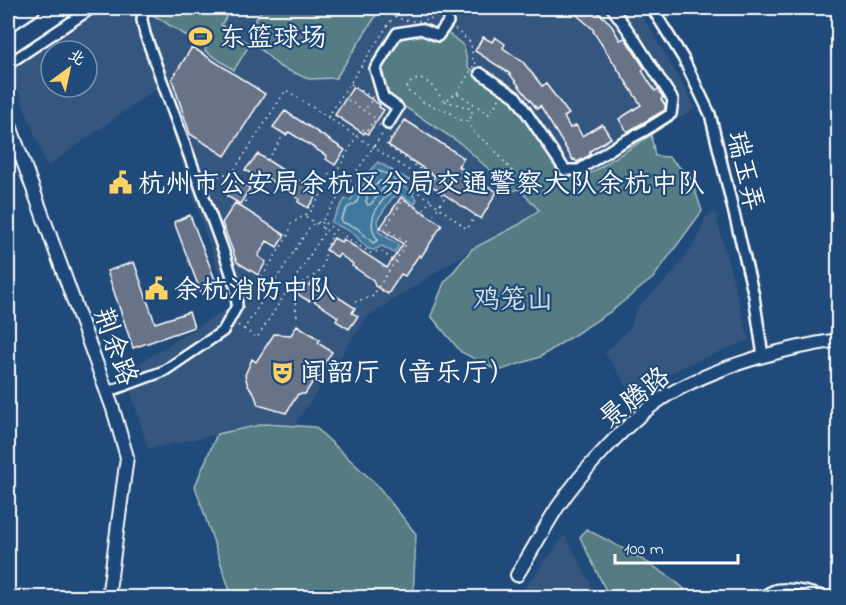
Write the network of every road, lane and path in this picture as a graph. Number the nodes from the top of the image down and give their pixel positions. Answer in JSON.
{"nodes":[{"id":1,"x":32,"y":8,"type":"edge"},
{"id":2,"x":92,"y":8,"type":"edge"},
{"id":3,"x":143,"y":8,"type":"edge"},
{"id":4,"x":399,"y":8,"type":"edge"},
{"id":5,"x":439,"y":8,"type":"edge"},
{"id":6,"x":612,"y":8,"type":"edge"},
{"id":7,"x":652,"y":8,"type":"edge"},
{"id":8,"x":394,"y":15,"type":"junction"},
{"id":9,"x":444,"y":19,"type":"junction"},
{"id":10,"x":8,"y":23,"type":"edge"},
{"id":11,"x":476,"y":63,"type":"junction"},
{"id":12,"x":8,"y":64,"type":"edge"},
{"id":13,"x":480,"y":73,"type":"joint"},
{"id":14,"x":350,"y":83,"type":"junction"},
{"id":15,"x":505,"y":90,"type":"junction"},
{"id":16,"x":457,"y":93,"type":"junction"},
{"id":17,"x":348,"y":100,"type":"dead end"},
{"id":18,"x":445,"y":100,"type":"junction"},
{"id":19,"x":364,"y":111,"type":"junction"},
{"id":20,"x":328,"y":117,"type":"junction"},
{"id":21,"x":8,"y":120,"type":"edge"},
{"id":22,"x":373,"y":121,"type":"junction"},
{"id":23,"x":468,"y":121,"type":"junction"},
{"id":24,"x":388,"y":124,"type":"joint"},
{"id":25,"x":284,"y":134,"type":"dead end"},
{"id":26,"x":372,"y":146,"type":"junction"},
{"id":27,"x":268,"y":160,"type":"dead end"},
{"id":28,"x":357,"y":171,"type":"junction"},
{"id":29,"x":513,"y":172,"type":"dead end"},
{"id":30,"x":256,"y":176,"type":"dead end"},
{"id":31,"x":198,"y":182,"type":"junction"},
{"id":32,"x":414,"y":190,"type":"junction"},
{"id":33,"x":430,"y":200,"type":"junction"},
{"id":34,"x":242,"y":207,"type":"dead end"},
{"id":35,"x":424,"y":210,"type":"dead end"},
{"id":36,"x":304,"y":215,"type":"junction"},
{"id":37,"x":476,"y":215,"type":"dead end"},
{"id":38,"x":322,"y":220,"type":"junction"},
{"id":39,"x":398,"y":263,"type":"dead end"},
{"id":40,"x":262,"y":277,"type":"dead end"},
{"id":41,"x":352,"y":307,"type":"dead end"},
{"id":42,"x":297,"y":316,"type":"dead end"},
{"id":43,"x":230,"y":320,"type":"junction"},
{"id":44,"x":244,"y":329,"type":"junction"},
{"id":45,"x":838,"y":340,"type":"edge"},
{"id":46,"x":763,"y":356,"type":"junction"},
{"id":47,"x":107,"y":392,"type":"junction"},
{"id":48,"x":518,"y":575,"type":"dead end"},
{"id":49,"x":108,"y":597,"type":"edge"},
{"id":50,"x":756,"y":597,"type":"edge"},
{"id":51,"x":834,"y":597,"type":"edge"}],
"edges":[{"from":1,"to":10,"type":"highway"},
{"from":2,"to":12,"type":"street"},
{"from":3,"to":31,"type":"street"},
{"from":4,"to":8,"type":"path"},
{"from":5,"to":9,"type":"path"},
{"from":6,"to":15,"type":"street"},
{"from":7,"to":46,"type":"street","name":"瑞玉弄"},
{"from":8,"to":9,"type":"path"},
{"from":8,"to":14,"type":"path"},
{"from":9,"to":11,"type":"path"},
{"from":9,"to":24,"type":"street"},
{"from":11,"to":13,"type":"path"},
{"from":11,"to":16,"type":"path"},
{"from":13,"to":15,"type":"street"},
{"from":14,"to":19,"type":"path"},
{"from":14,"to":20,"type":"path"},
{"from":15,"to":16,"type":"path"},
{"from":16,"to":18,"type":"path"},
{"from":17,"to":19,"type":"path"},
{"from":18,"to":23,"type":"path"},
{"from":18,"to":23,"type":"path"},
{"from":19,"to":22,"type":"path"},
{"from":20,"to":26,"type":"path"},
{"from":20,"to":31,"type":"path"},
{"from":21,"to":47,"type":"main road","name":"荆余路"},
{"from":22,"to":36,"type":"path","bridge":true},
{"from":22,"to":41,"type":"path","bridge":true},
{"from":23,"to":29,"type":"path"},
{"from":24,"to":26,"type":"path"},
{"from":25,"to":27,"type":"path"},
{"from":26,"to":28,"type":"path"},
{"from":26,"to":32,"type":"path"},
{"from":28,"to":32,"type":"path"},
{"from":28,"to":38,"type":"path"},
{"from":30,"to":34,"type":"path"},
{"from":31,"to":43,"type":"street"},
{"from":32,"to":33,"type":"path"},
{"from":33,"to":35,"type":"path"},
{"from":33,"to":37,"type":"path"},
{"from":36,"to":40,"type":"path","bridge":true},
{"from":36,"to":42,"type":"path","bridge":true},
{"from":38,"to":39,"type":"path"},
{"from":38,"to":44,"type":"path"},
{"from":38,"to":44,"type":"path"},
{"from":43,"to":44,"type":"path"},
{"from":43,"to":47,"type":"street"},
{"from":45,"to":46,"type":"main road","name":"景腾路"},
{"from":46,"to":48,"type":"main road","name":"景腾路"},
{"from":47,"to":49,"type":"main road","name":"荆余路"},
{"from":50,"to":51,"type":"lane"}]}
